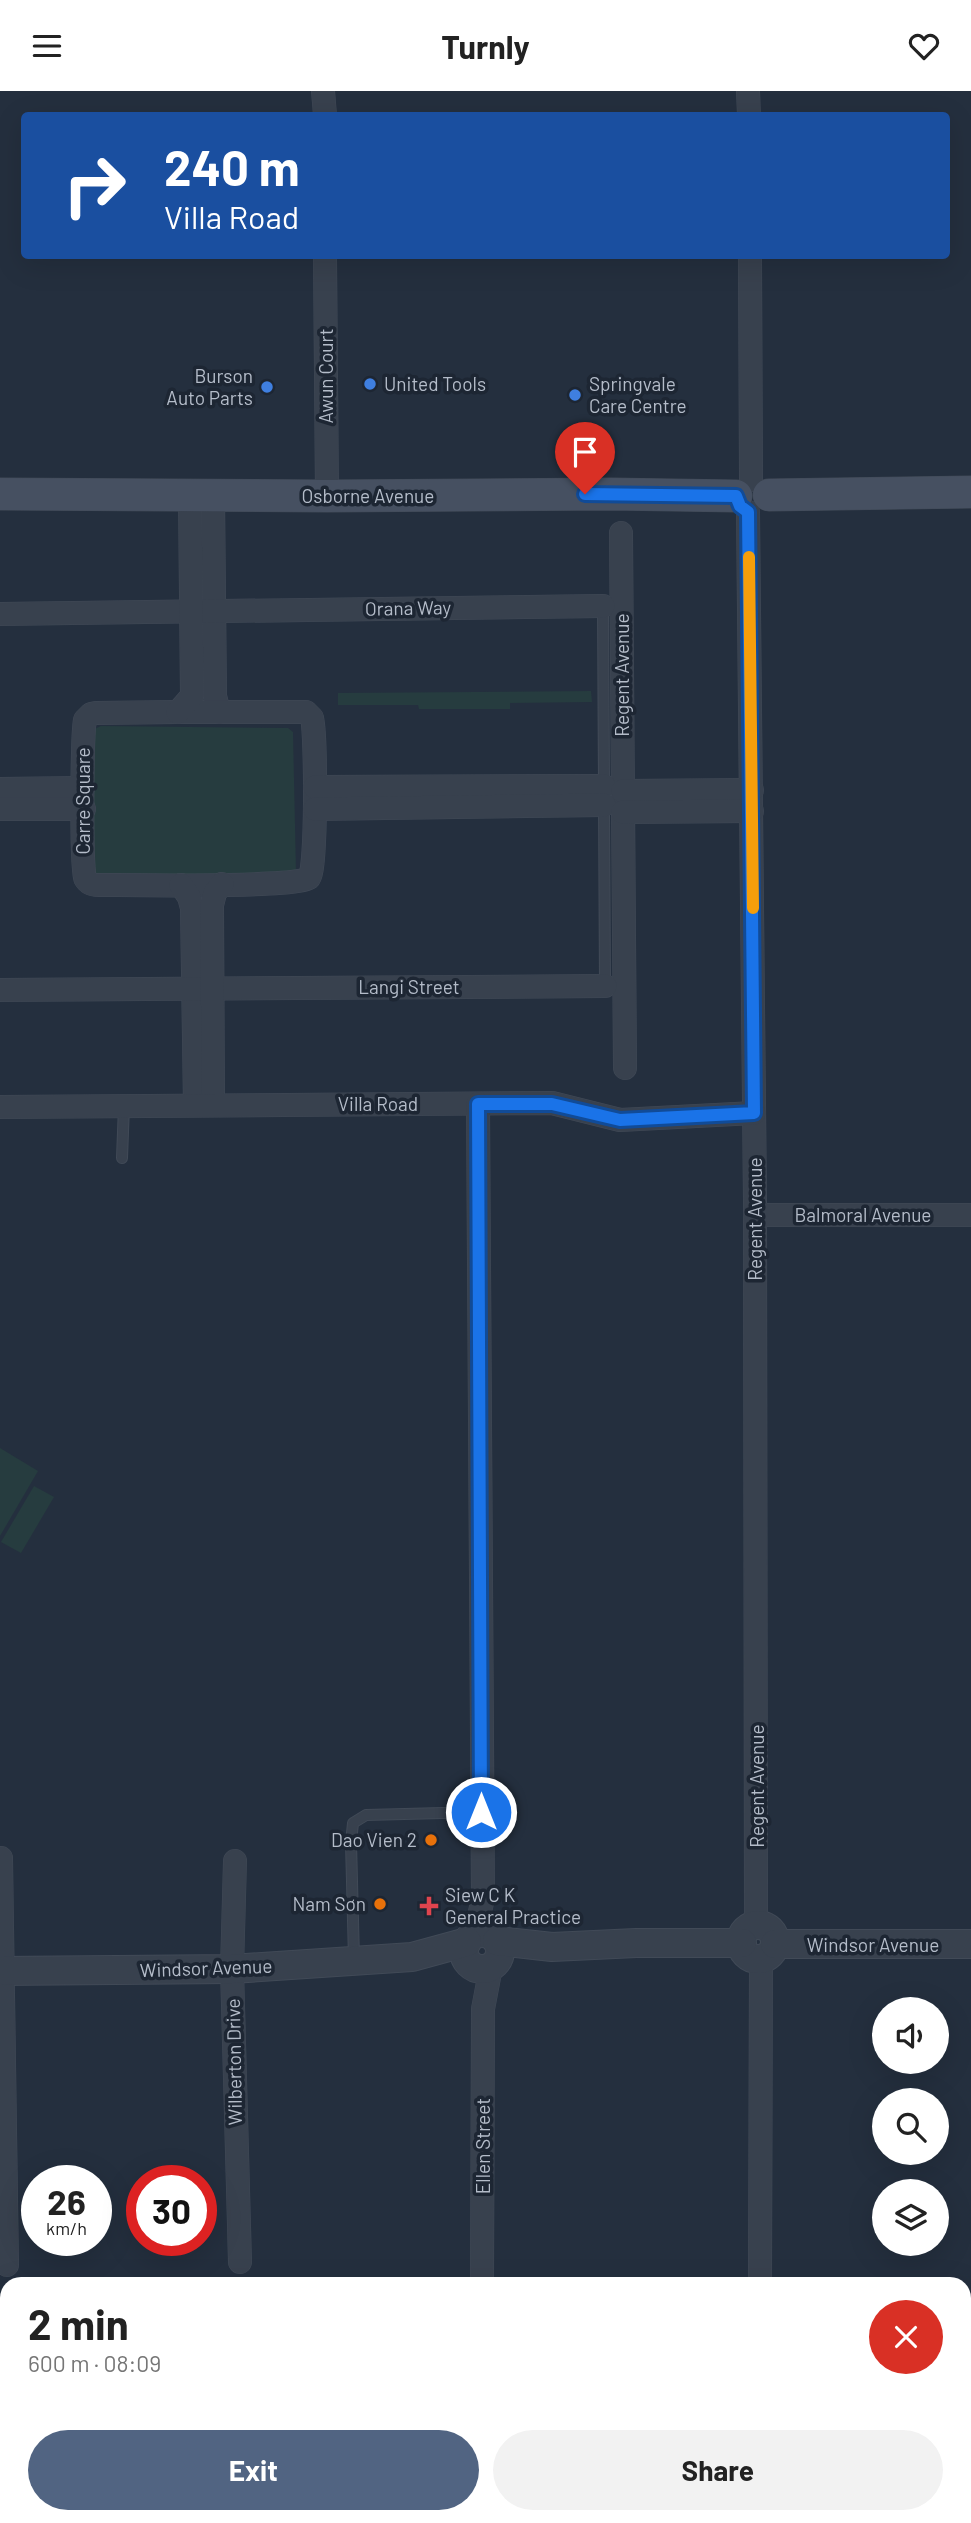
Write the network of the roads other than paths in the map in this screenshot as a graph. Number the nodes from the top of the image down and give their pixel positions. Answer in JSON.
{"nodes":[{"id":1,"x":323,"y":91,"type":"edge"},
{"id":2,"x":748,"y":91,"type":"edge"},
{"id":3,"x":325,"y":112,"type":"edge"},
{"id":4,"x":749,"y":112,"type":"edge"},
{"id":5,"x":326,"y":259,"type":"edge"},
{"id":6,"x":750,"y":259,"type":"edge"},
{"id":7,"x":971,"y":492,"type":"edge"},
{"id":8,"x":0,"y":494,"type":"edge"},
{"id":9,"x":202,"y":496,"type":"junction"},
{"id":10,"x":327,"y":496,"type":"junction"},
{"id":11,"x":751,"y":496,"type":"junction"},
{"id":12,"x":621,"y":533,"type":"dead end"},
{"id":13,"x":604,"y":606,"type":"joint"},
{"id":14,"x":202,"y":609,"type":"junction"},
{"id":15,"x":0,"y":614,"type":"edge"},
{"id":16,"x":178,"y":712,"type":"junction"},
{"id":17,"x":219,"y":712,"type":"junction"},
{"id":18,"x":0,"y":789,"type":"edge"},
{"id":19,"x":84,"y":798,"type":"junction"},
{"id":20,"x":315,"y":798,"type":"junction"},
{"id":21,"x":614,"y":798,"type":"junction"},
{"id":22,"x":752,"y":801,"type":"junction"},
{"id":23,"x":0,"y":809,"type":"edge"},
{"id":24,"x":222,"y":884,"type":"junction"},
{"id":25,"x":181,"y":885,"type":"junction"},
{"id":26,"x":605,"y":986,"type":"joint"},
{"id":27,"x":202,"y":988,"type":"junction"},
{"id":28,"x":0,"y":990,"type":"edge"},
{"id":29,"x":625,"y":1068,"type":"dead end"},
{"id":30,"x":478,"y":1104,"type":"junction"},
{"id":31,"x":204,"y":1105,"type":"junction"},
{"id":32,"x":124,"y":1106,"type":"junction"},
{"id":33,"x":0,"y":1107,"type":"edge"},
{"id":34,"x":754,"y":1113,"type":"junction"},
{"id":35,"x":122,"y":1158,"type":"dead end"},
{"id":36,"x":971,"y":1202,"type":"edge"},
{"id":37,"x":755,"y":1208,"type":"junction"},
{"id":38,"x":971,"y":1215,"type":"edge"},
{"id":39,"x":481,"y":1812,"type":"junction"},
{"id":40,"x":1,"y":1858,"type":"edge"},
{"id":41,"x":235,"y":1861,"type":"dead end"},
{"id":42,"x":758,"y":1943,"type":"junction"},
{"id":43,"x":971,"y":1944,"type":"edge"},
{"id":44,"x":482,"y":1952,"type":"junction"},
{"id":45,"x":355,"y":1961,"type":"junction"},
{"id":46,"x":232,"y":1969,"type":"junction"},
{"id":47,"x":1,"y":1971,"type":"edge"},
{"id":48,"x":240,"y":2262,"type":"dead end"},
{"id":49,"x":7,"y":2265,"type":"dead end"},
{"id":50,"x":482,"y":2277,"type":"edge"},
{"id":51,"x":760,"y":2277,"type":"edge"}],
"edges":[{"from":1,"to":3,"type":"street"},
{"from":2,"to":4,"type":"street"},
{"from":5,"to":10,"type":"street","name":"Awun Court"},
{"from":6,"to":11,"type":"street","name":"Regent Avenue"},
{"from":7,"to":11,"type":"main road","name":"Osborne Avenue"},
{"from":8,"to":9,"type":"main road","name":"Osborne Avenue"},
{"from":9,"to":10,"type":"main road","name":"Osborne Avenue"},
{"from":9,"to":14,"type":"street"},
{"from":10,"to":11,"type":"main road","name":"Osborne Avenue"},
{"from":11,"to":22,"type":"street","name":"Regent Avenue"},
{"from":12,"to":21,"type":"street","name":"Regent Avenue"},
{"from":13,"to":14,"type":"street","name":"Orana Way"},
{"from":13,"to":21,"type":"lane"},
{"from":14,"to":15,"type":"street","name":"Orana Way"},
{"from":14,"to":16,"type":"street"},
{"from":14,"to":17,"type":"street"},
{"from":16,"to":17,"type":"street","name":"Carre Square"},
{"from":16,"to":19,"type":"street","name":"Carre Square"},
{"from":17,"to":20,"type":"street","name":"Carre Square"},
{"from":18,"to":19,"type":"street"},
{"from":19,"to":23,"type":"street"},
{"from":19,"to":25,"type":"street","name":"Carre Square"},
{"from":20,"to":21,"type":"street"},
{"from":20,"to":24,"type":"street","name":"Carre Square"},
{"from":21,"to":22,"type":"street"},
{"from":21,"to":26,"type":"lane"},
{"from":21,"to":29,"type":"street","name":"Regent Avenue"},
{"from":22,"to":34,"type":"street","name":"Regent Avenue"},
{"from":24,"to":25,"type":"street","name":"Carre Square"},
{"from":24,"to":27,"type":"street"},
{"from":25,"to":27,"type":"street"},
{"from":26,"to":27,"type":"street","name":"Langi Street"},
{"from":27,"to":28,"type":"street","name":"Langi Street"},
{"from":27,"to":31,"type":"street"},
{"from":30,"to":31,"type":"street","name":"Villa Road"},
{"from":30,"to":34,"type":"street","name":"Villa Road"},
{"from":30,"to":39,"type":"street","name":"Ellen Street"},
{"from":31,"to":32,"type":"street","name":"Villa Road"},
{"from":32,"to":33,"type":"street","name":"Villa Road"},
{"from":32,"to":35,"type":"lane"},
{"from":34,"to":37,"type":"street","name":"Regent Avenue"},
{"from":36,"to":37,"type":"street","name":"Balmoral Avenue"},
{"from":37,"to":38,"type":"street","name":"Balmoral Avenue"},
{"from":37,"to":42,"type":"street","name":"Regent Avenue"},
{"from":39,"to":44,"type":"street","name":"Ellen Street"},
{"from":39,"to":45,"type":"lane"},
{"from":40,"to":47,"type":"street"},
{"from":41,"to":46,"type":"street","name":"Wilberton Drive"},
{"from":42,"to":43,"type":"street","name":"Windsor Avenue"},
{"from":42,"to":44,"type":"street","name":"Windsor Avenue"},
{"from":42,"to":51,"type":"street","name":"Regent Avenue"},
{"from":44,"to":45,"type":"street","name":"Windsor Avenue"},
{"from":44,"to":50,"type":"street","name":"Ellen Street"},
{"from":45,"to":46,"type":"street","name":"Windsor Avenue"},
{"from":46,"to":47,"type":"street","name":"Windsor Avenue"},
{"from":46,"to":48,"type":"street","name":"Wilberton Drive"},
{"from":47,"to":49,"type":"street"}]}
